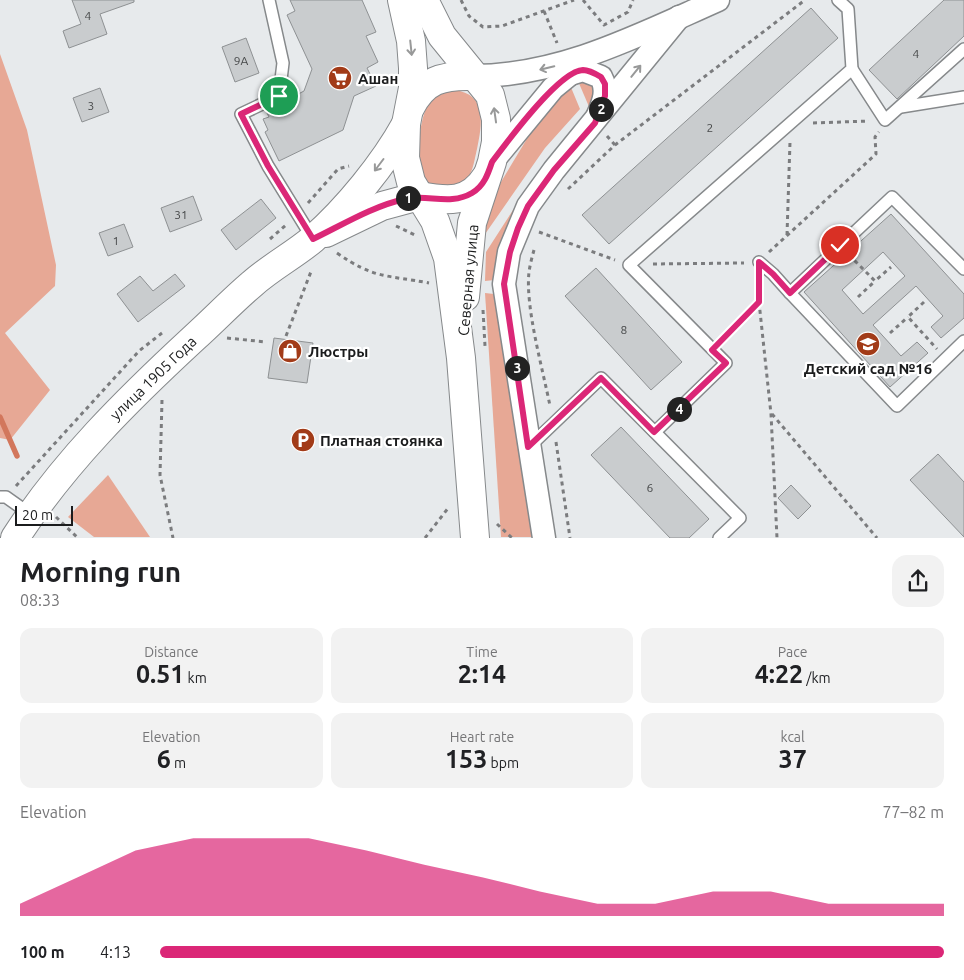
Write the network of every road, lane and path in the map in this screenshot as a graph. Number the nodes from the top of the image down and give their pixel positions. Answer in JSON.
{"nodes":[{"id":1,"x":269,"y":0,"type":"edge"},
{"id":2,"x":402,"y":0,"type":"edge"},
{"id":3,"x":424,"y":0,"type":"edge"},
{"id":4,"x":462,"y":0,"type":"edge"},
{"id":5,"x":574,"y":0,"type":"edge"},
{"id":6,"x":584,"y":0,"type":"edge"},
{"id":7,"x":633,"y":0,"type":"edge"},
{"id":8,"x":718,"y":0,"type":"edge"},
{"id":9,"x":805,"y":0,"type":"edge"},
{"id":10,"x":838,"y":0,"type":"edge"},
{"id":11,"x":679,"y":17,"type":"junction"},
{"id":12,"x":964,"y":49,"type":"edge"},
{"id":13,"x":594,"y":54,"type":"junction"},
{"id":14,"x":852,"y":69,"type":"junction"},
{"id":15,"x":570,"y":74,"type":"junction"},
{"id":16,"x":473,"y":76,"type":"junction"},
{"id":17,"x":964,"y":97,"type":"edge"},
{"id":18,"x":900,"y":107,"type":"junction"},
{"id":19,"x":408,"y":116,"type":"junction"},
{"id":20,"x":885,"y":120,"type":"junction"},
{"id":21,"x":595,"y":123,"type":"junction"},
{"id":22,"x":791,"y":123,"type":"junction"},
{"id":23,"x":490,"y":168,"type":"junction"},
{"id":24,"x":567,"y":190,"type":"dead end"},
{"id":25,"x":419,"y":196,"type":"junction"},
{"id":26,"x":387,"y":215,"type":"junction"},
{"id":27,"x":542,"y":225,"type":"dead end"},
{"id":28,"x":538,"y":232,"type":"junction"},
{"id":29,"x":787,"y":235,"type":"junction"},
{"id":30,"x":536,"y":240,"type":"dead end"},
{"id":31,"x":432,"y":241,"type":"junction"},
{"id":32,"x":323,"y":244,"type":"junction"},
{"id":33,"x":840,"y":245,"type":"junction"},
{"id":34,"x":534,"y":248,"type":"dead end"},
{"id":35,"x":759,"y":262,"type":"junction"},
{"id":36,"x":629,"y":265,"type":"junction"},
{"id":37,"x":890,"y":267,"type":"dead end"},
{"id":38,"x":307,"y":268,"type":"dead end"},
{"id":39,"x":964,"y":269,"type":"edge"},
{"id":40,"x":875,"y":282,"type":"junction"},
{"id":41,"x":432,"y":284,"type":"dead end"},
{"id":42,"x":790,"y":293,"type":"junction"},
{"id":43,"x":858,"y":297,"type":"dead end"},
{"id":44,"x":759,"y":302,"type":"junction"},
{"id":45,"x":924,"y":302,"type":"dead end"},
{"id":46,"x":908,"y":317,"type":"junction"},
{"id":47,"x":890,"y":333,"type":"dead end"},
{"id":48,"x":286,"y":336,"type":"dead end"},
{"id":49,"x":221,"y":337,"type":"dead end"},
{"id":50,"x":964,"y":341,"type":"edge"},
{"id":51,"x":266,"y":342,"type":"dead end"},
{"id":52,"x":712,"y":350,"type":"junction"},
{"id":53,"x":461,"y":358,"type":"junction"},
{"id":54,"x":946,"y":358,"type":"junction"},
{"id":55,"x":156,"y":402,"type":"dead end"},
{"id":56,"x":771,"y":414,"type":"junction"},
{"id":57,"x":553,"y":424,"type":"junction"},
{"id":58,"x":654,"y":432,"type":"junction"},
{"id":59,"x":528,"y":447,"type":"junction"},
{"id":60,"x":0,"y":497,"type":"edge"},
{"id":61,"x":454,"y":511,"type":"dead end"},
{"id":62,"x":41,"y":513,"type":"junction"},
{"id":63,"x":484,"y":530,"type":"edge"},
{"id":64,"x":15,"y":538,"type":"edge"},
{"id":65,"x":78,"y":538,"type":"edge"},
{"id":66,"x":173,"y":538,"type":"edge"},
{"id":67,"x":425,"y":538,"type":"edge"},
{"id":68,"x":512,"y":538,"type":"edge"},
{"id":69,"x":544,"y":538,"type":"edge"},
{"id":70,"x":570,"y":538,"type":"edge"},
{"id":71,"x":718,"y":538,"type":"edge"},
{"id":72,"x":777,"y":538,"type":"edge"},
{"id":73,"x":877,"y":538,"type":"edge"}],
"edges":[{"from":1,"to":32,"type":"lane"},
{"from":2,"to":19,"type":"main road","name":"Северная улица","one_way":true},
{"from":3,"to":16,"type":"main road","name":"Северная улица"},
{"from":4,"to":5,"type":"path"},
{"from":6,"to":7,"type":"path"},
{"from":8,"to":11,"type":"street"},
{"from":9,"to":24,"type":"path"},
{"from":10,"to":14,"type":"lane"},
{"from":11,"to":13,"type":"street"},
{"from":21,"to":11,"type":"street","one_way":true},
{"from":12,"to":18,"type":"lane"},
{"from":13,"to":15,"type":"street"},
{"from":13,"to":16,"type":"street","one_way":true},
{"from":14,"to":20,"type":"lane"},
{"from":14,"to":22,"type":"lane"},
{"from":15,"to":21,"type":"street"},
{"from":15,"to":23,"type":"street"},
{"from":16,"to":19,"type":"main road"},
{"from":23,"to":16,"type":"main road","name":"Северная улица","one_way":true},
{"from":17,"to":18,"type":"lane"},
{"from":18,"to":20,"type":"lane"},
{"from":19,"to":25,"type":"main road","name":"Северная улица"},
{"from":19,"to":32,"type":"main road","name":"улица 1905 Года","one_way":true},
{"from":20,"to":22,"type":"path"},
{"from":20,"to":29,"type":"path"},
{"from":21,"to":59,"type":"street"},
{"from":22,"to":29,"type":"path"},
{"from":22,"to":36,"type":"lane"},
{"from":23,"to":25,"type":"main road"},
{"from":23,"to":53,"type":"main road","name":"Северная улица"},
{"from":25,"to":26,"type":"main road","name":"улица 1905 Года"},
{"from":25,"to":31,"type":"main road","name":"Северная улица"},
{"from":26,"to":31,"type":"path"},
{"from":26,"to":31,"type":"main road"},
{"from":26,"to":32,"type":"main road","name":"улица 1905 Года"},
{"from":27,"to":28,"type":"path"},
{"from":28,"to":30,"type":"path"},
{"from":28,"to":36,"type":"path"},
{"from":29,"to":35,"type":"path"},
{"from":31,"to":53,"type":"main road","name":"Северная улица"},
{"from":32,"to":41,"type":"path"},
{"from":32,"to":62,"type":"main road","name":"улица 1905 Года"},
{"from":33,"to":39,"type":"lane"},
{"from":33,"to":40,"type":"path"},
{"from":33,"to":42,"type":"lane"},
{"from":34,"to":57,"type":"path"},
{"from":35,"to":36,"type":"path"},
{"from":35,"to":42,"type":"lane"},
{"from":35,"to":44,"type":"path"},
{"from":36,"to":52,"type":"lane"},
{"from":37,"to":40,"type":"path"},
{"from":38,"to":48,"type":"path"},
{"from":40,"to":43,"type":"path"},
{"from":42,"to":54,"type":"lane"},
{"from":44,"to":52,"type":"path"},
{"from":44,"to":56,"type":"path"},
{"from":45,"to":46,"type":"path"},
{"from":46,"to":47,"type":"path"},
{"from":46,"to":54,"type":"path"},
{"from":49,"to":51,"type":"path"},
{"from":50,"to":54,"type":"lane"},
{"from":52,"to":58,"type":"lane"},
{"from":53,"to":63,"type":"main road","name":"Северная улица"},
{"from":55,"to":66,"type":"path"},
{"from":56,"to":72,"type":"path"},
{"from":56,"to":73,"type":"path"},
{"from":57,"to":58,"type":"lane"},
{"from":57,"to":59,"type":"lane"},
{"from":57,"to":70,"type":"path"},
{"from":58,"to":71,"type":"lane"},
{"from":59,"to":69,"type":"street"},
{"from":60,"to":62,"type":"lane"},
{"from":61,"to":67,"type":"path"},
{"from":62,"to":64,"type":"main road","name":"улица 1905 Года"},
{"from":62,"to":65,"type":"path"},
{"from":63,"to":68,"type":"path"}]}
